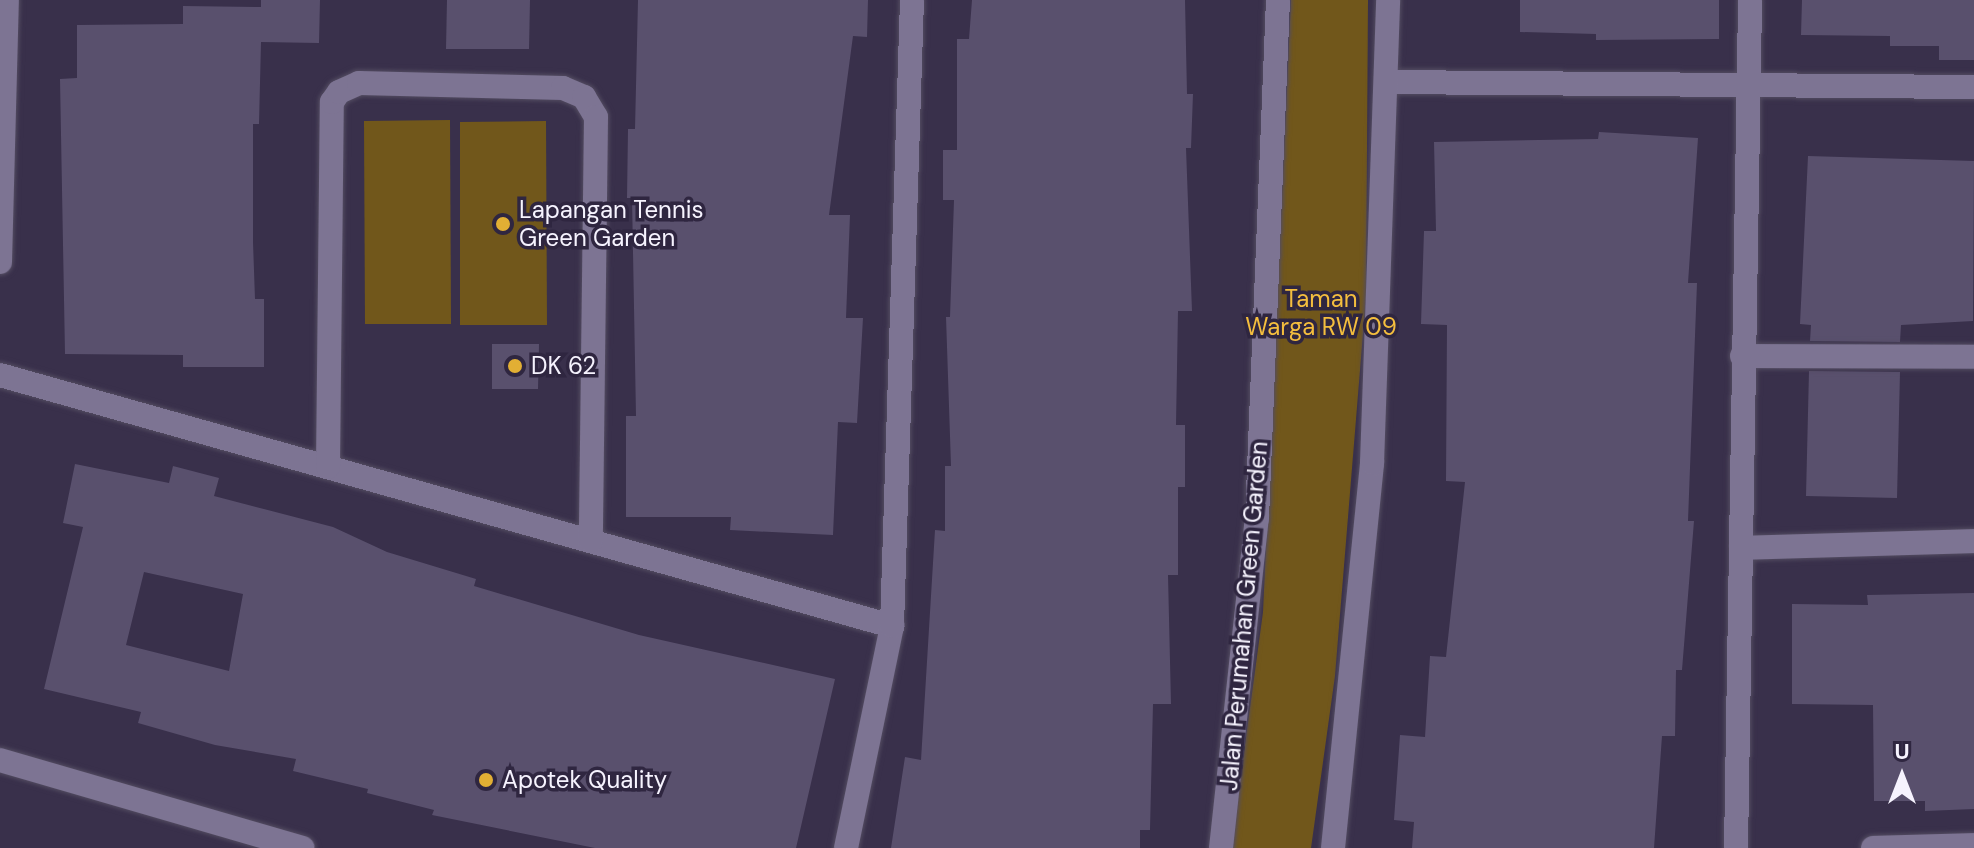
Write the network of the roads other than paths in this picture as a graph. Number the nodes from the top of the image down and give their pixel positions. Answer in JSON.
{"nodes":[{"id":1,"x":7,"y":0,"type":"edge"},
{"id":2,"x":912,"y":0,"type":"edge"},
{"id":3,"x":1278,"y":0,"type":"edge"},
{"id":4,"x":1388,"y":0,"type":"edge"},
{"id":5,"x":1750,"y":0,"type":"edge"},
{"id":6,"x":1387,"y":82,"type":"junction"},
{"id":7,"x":1749,"y":85,"type":"junction"},
{"id":8,"x":1974,"y":87,"type":"edge"},
{"id":9,"x":0,"y":262,"type":"edge"},
{"id":10,"x":1742,"y":356,"type":"junction"},
{"id":11,"x":1974,"y":357,"type":"edge"},
{"id":12,"x":0,"y":375,"type":"edge"},
{"id":13,"x":328,"y":467,"type":"junction"},
{"id":14,"x":591,"y":541,"type":"junction"},
{"id":15,"x":1974,"y":541,"type":"edge"},
{"id":16,"x":1741,"y":548,"type":"junction"},
{"id":17,"x":892,"y":626,"type":"junction"},
{"id":18,"x":0,"y":760,"type":"edge"},
{"id":19,"x":1974,"y":845,"type":"edge"},
{"id":20,"x":302,"y":848,"type":"edge"},
{"id":21,"x":846,"y":848,"type":"edge"},
{"id":22,"x":1221,"y":848,"type":"edge"},
{"id":23,"x":1333,"y":848,"type":"edge"},
{"id":24,"x":1736,"y":848,"type":"edge"},
{"id":25,"x":1873,"y":848,"type":"edge"}],
"edges":[{"from":1,"to":9,"type":"street"},
{"from":2,"to":17,"type":"street"},
{"from":3,"to":22,"type":"street","name":"Jalan Perumahan Green Garden"},
{"from":4,"to":6,"type":"street"},
{"from":5,"to":7,"type":"street"},
{"from":6,"to":7,"type":"street"},
{"from":6,"to":23,"type":"street"},
{"from":7,"to":8,"type":"street"},
{"from":7,"to":10,"type":"street"},
{"from":10,"to":11,"type":"street"},
{"from":10,"to":16,"type":"street"},
{"from":12,"to":13,"type":"street"},
{"from":13,"to":14,"type":"street"},
{"from":13,"to":14,"type":"street"},
{"from":14,"to":17,"type":"street"},
{"from":15,"to":16,"type":"street"},
{"from":16,"to":24,"type":"street"},
{"from":17,"to":21,"type":"street"},
{"from":18,"to":20,"type":"street"},
{"from":19,"to":25,"type":"street"}]}
